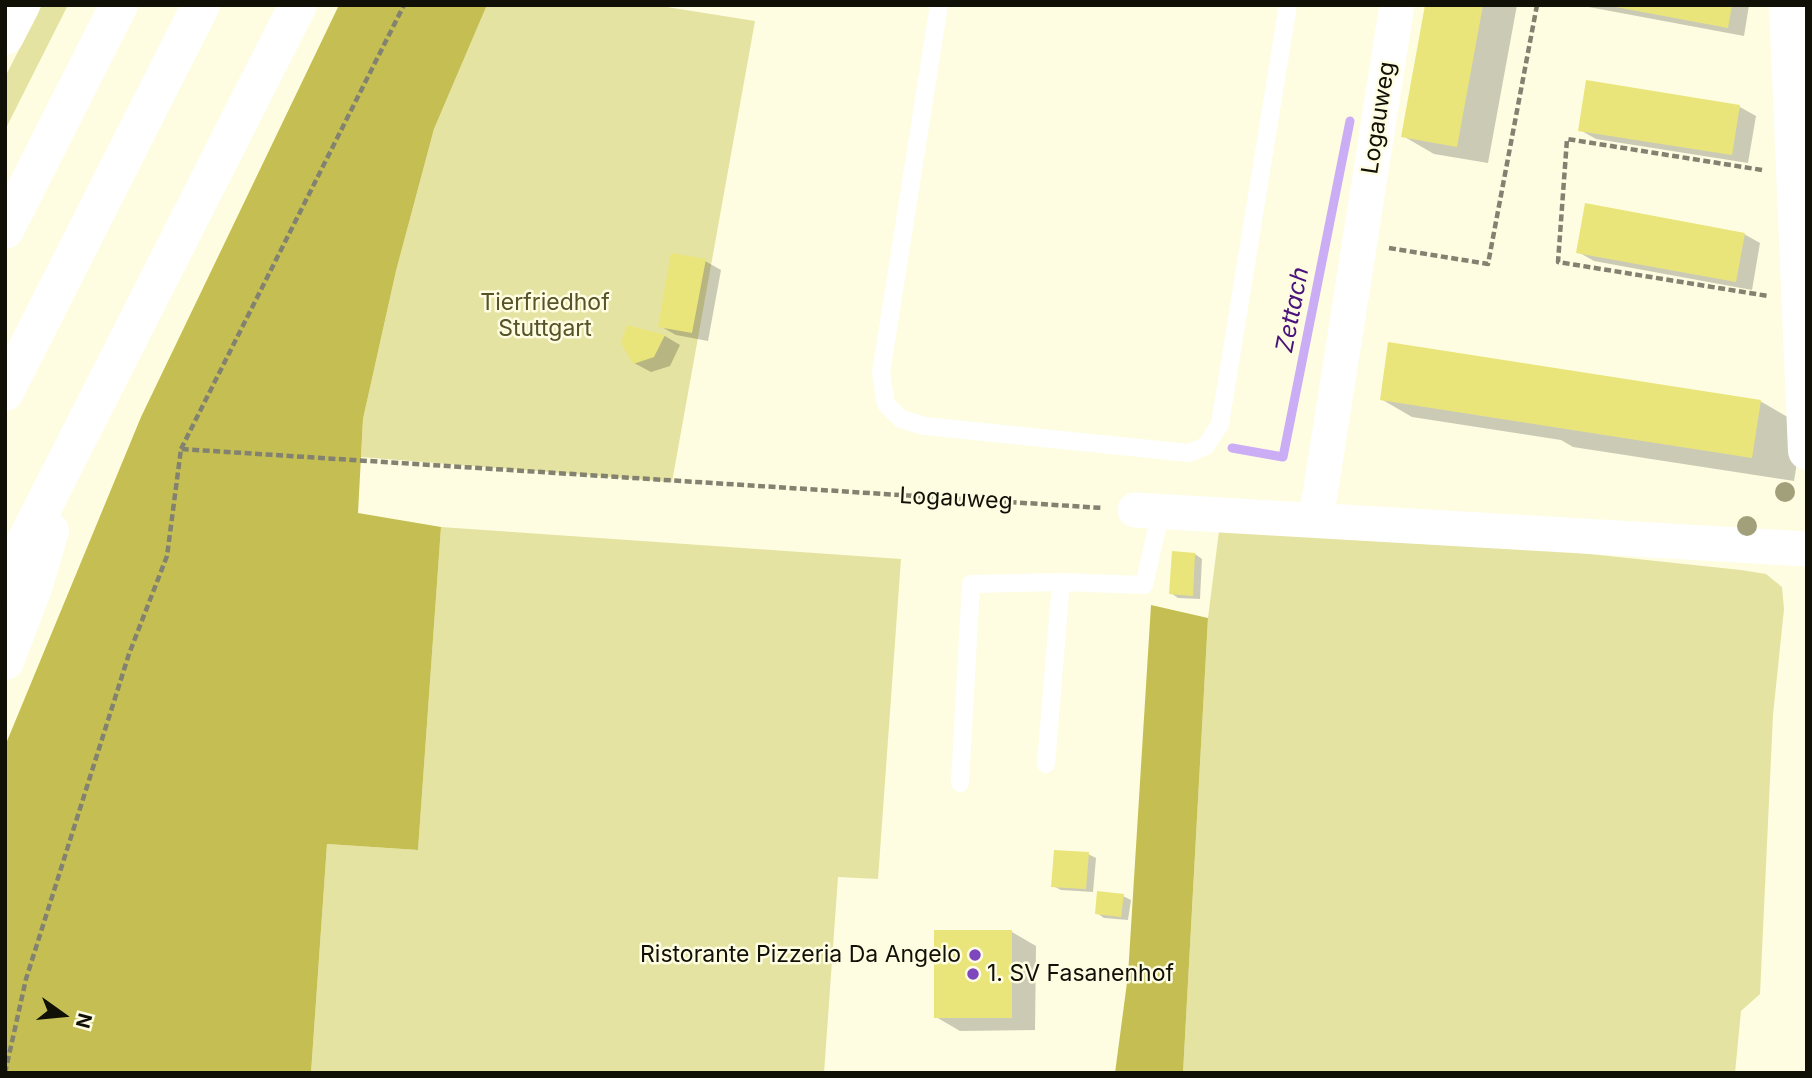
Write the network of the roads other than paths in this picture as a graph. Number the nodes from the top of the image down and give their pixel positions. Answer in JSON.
{"nodes":[{"id":1,"x":21,"y":5,"type":"edge"},
{"id":2,"x":119,"y":5,"type":"edge"},
{"id":3,"x":201,"y":5,"type":"edge"},
{"id":4,"x":298,"y":5,"type":"edge"},
{"id":5,"x":939,"y":5,"type":"edge"},
{"id":6,"x":1287,"y":5,"type":"edge"},
{"id":7,"x":1397,"y":5,"type":"edge"},
{"id":8,"x":1788,"y":5,"type":"edge"},
{"id":9,"x":5,"y":36,"type":"edge"},
{"id":10,"x":5,"y":230,"type":"edge"},
{"id":11,"x":1805,"y":384,"type":"edge"},
{"id":12,"x":5,"y":392,"type":"edge"},
{"id":13,"x":77,"y":442,"type":"junction"},
{"id":14,"x":1807,"y":451,"type":"edge"},
{"id":15,"x":1148,"y":511,"type":"joint"},
{"id":16,"x":1316,"y":520,"type":"junction"},
{"id":17,"x":1807,"y":549,"type":"edge"},
{"id":18,"x":5,"y":582,"type":"edge"},
{"id":19,"x":1061,"y":582,"type":"junction"},
{"id":20,"x":5,"y":662,"type":"edge"},
{"id":21,"x":1046,"y":764,"type":"dead end"},
{"id":22,"x":960,"y":783,"type":"dead end"}],
"edges":[{"from":1,"to":9,"type":"main road"},
{"from":2,"to":10,"type":"main road"},
{"from":3,"to":12,"type":"main road"},
{"from":4,"to":13,"type":"main road"},
{"from":5,"to":6,"type":"lane"},
{"from":7,"to":16,"type":"street","name":"Logauweg"},
{"from":8,"to":11,"type":"main road"},
{"from":11,"to":14,"type":"main road"},
{"from":13,"to":18,"type":"main road"},
{"from":13,"to":20,"type":"main road"},
{"from":15,"to":16,"type":"street"},
{"from":15,"to":19,"type":"lane"},
{"from":16,"to":17,"type":"street"},
{"from":19,"to":21,"type":"lane"},
{"from":19,"to":22,"type":"lane"}]}
